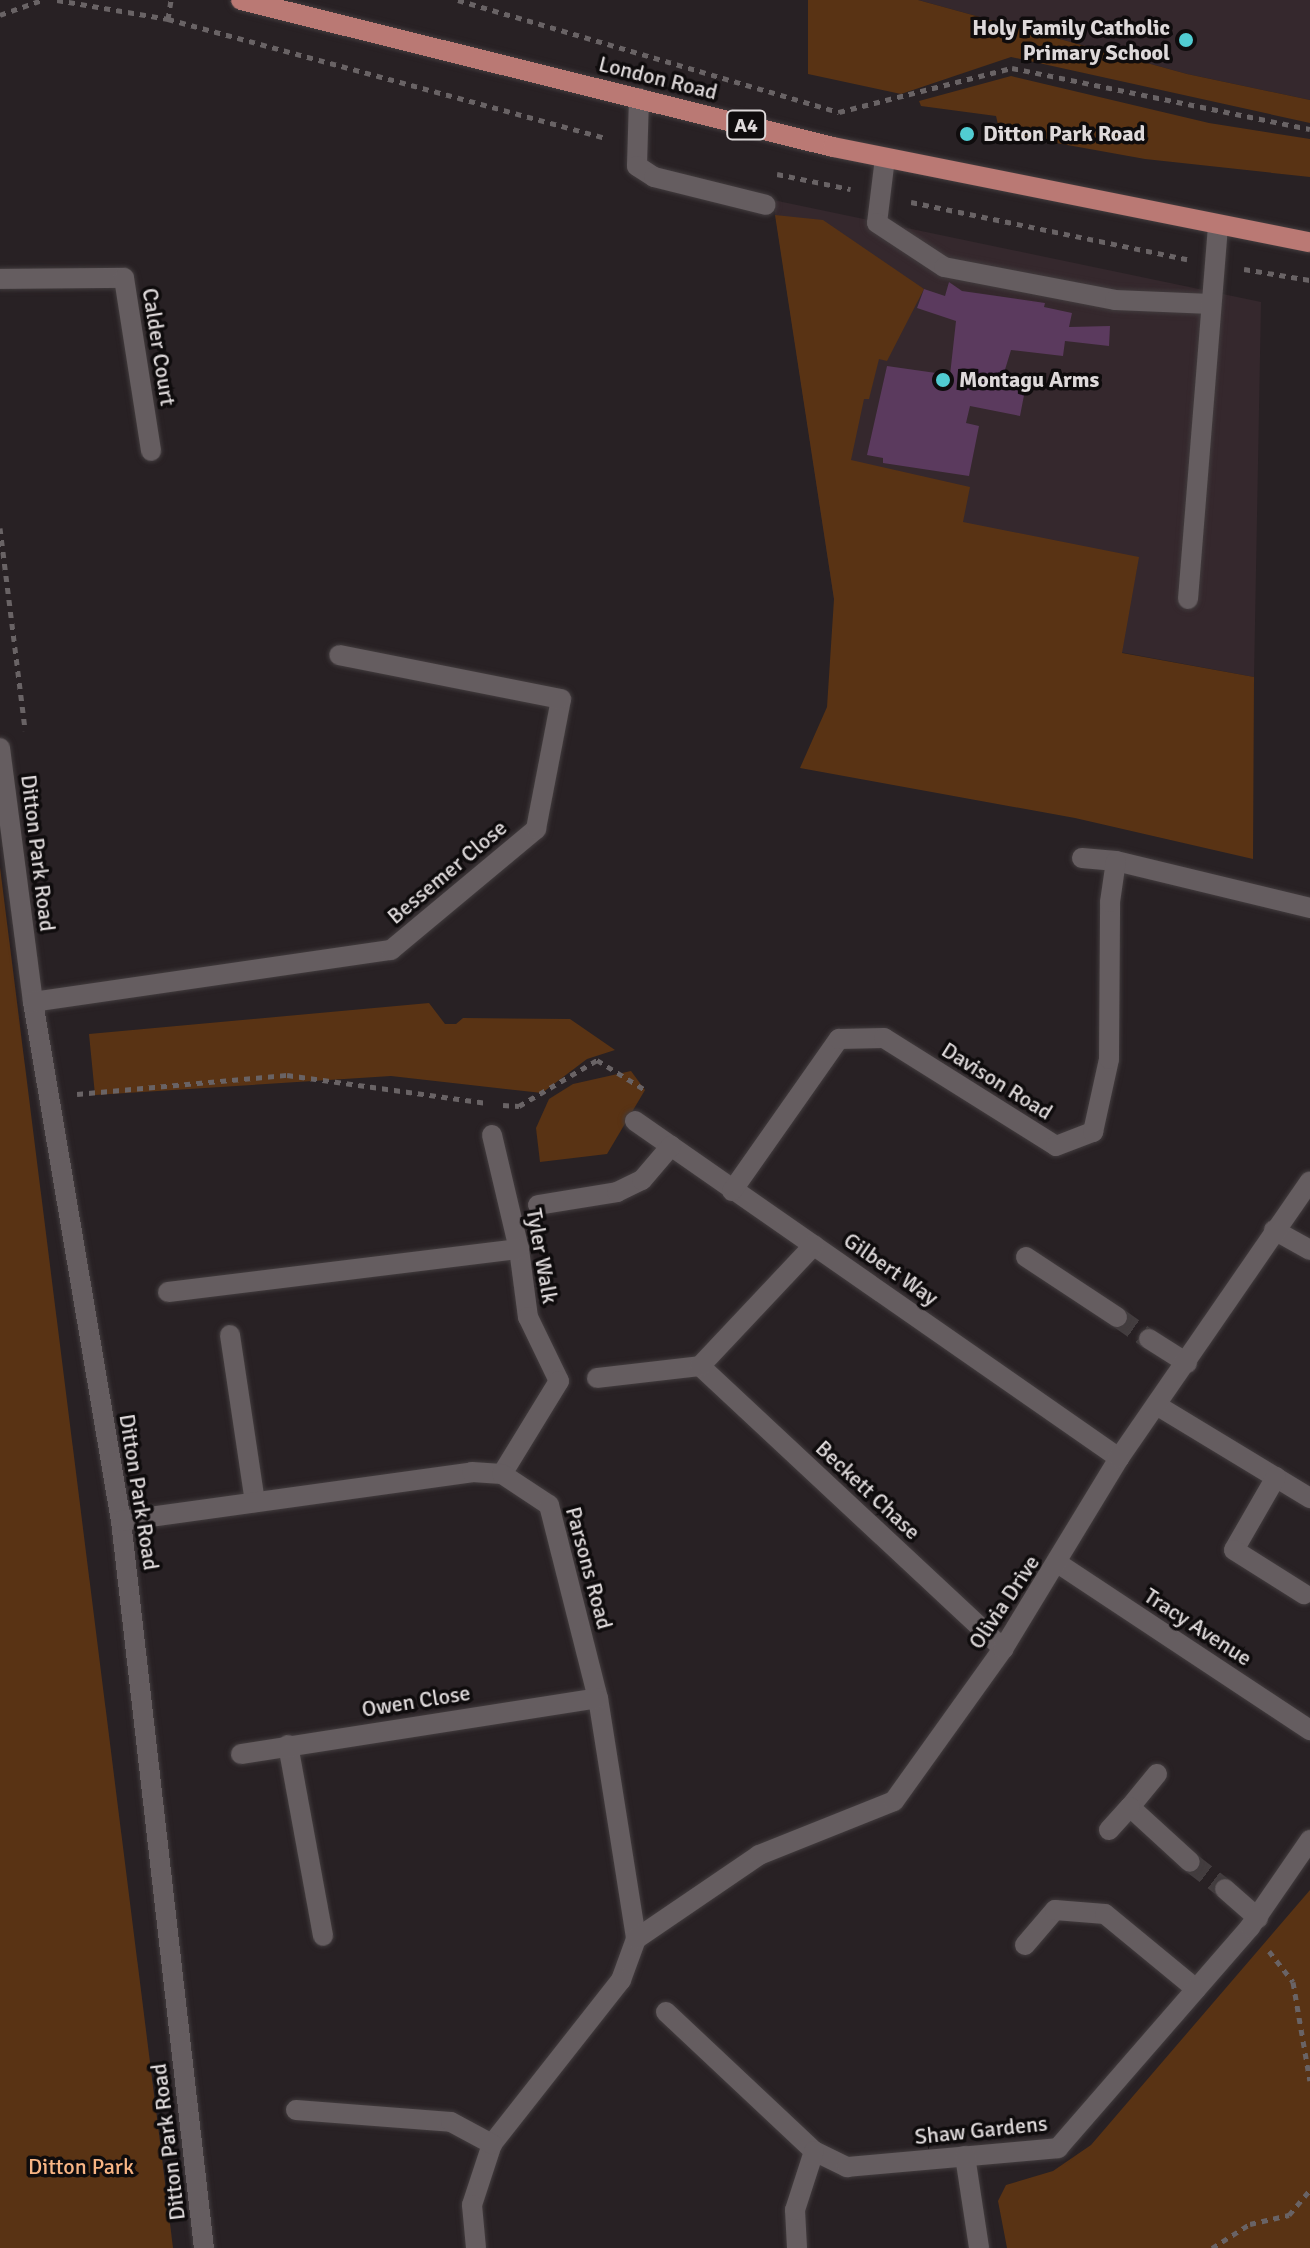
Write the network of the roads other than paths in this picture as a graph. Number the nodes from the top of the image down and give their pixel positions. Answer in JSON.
{"nodes":[{"id":1,"x":241,"y":0,"type":"edge"},
{"id":2,"x":304,"y":8,"type":"edge"},
{"id":3,"x":639,"y":98,"type":"junction"},
{"id":4,"x":885,"y":158,"type":"junction"},
{"id":5,"x":766,"y":205,"type":"dead end"},
{"id":6,"x":1218,"y":225,"type":"junction"},
{"id":7,"x":1310,"y":229,"type":"edge"},
{"id":8,"x":1255,"y":232,"type":"junction"},
{"id":9,"x":1310,"y":242,"type":"edge"},
{"id":10,"x":0,"y":279,"type":"edge"},
{"id":11,"x":1211,"y":304,"type":"junction"},
{"id":12,"x":151,"y":451,"type":"dead end"},
{"id":13,"x":1188,"y":599,"type":"dead end"},
{"id":14,"x":339,"y":655,"type":"dead end"},
{"id":15,"x":0,"y":748,"type":"edge"},
{"id":16,"x":1082,"y":858,"type":"dead end"},
{"id":17,"x":1116,"y":861,"type":"junction"},
{"id":18,"x":1310,"y":908,"type":"edge"},
{"id":19,"x":33,"y":1002,"type":"junction"},
{"id":20,"x":635,"y":1121,"type":"dead end"},
{"id":21,"x":492,"y":1135,"type":"road end"},
{"id":22,"x":671,"y":1146,"type":"junction"},
{"id":23,"x":1310,"y":1181,"type":"edge"},
{"id":24,"x":732,"y":1191,"type":"junction"},
{"id":25,"x":538,"y":1205,"type":"dead end"},
{"id":26,"x":1274,"y":1230,"type":"junction"},
{"id":27,"x":814,"y":1245,"type":"junction"},
{"id":28,"x":519,"y":1249,"type":"junction"},
{"id":29,"x":1310,"y":1250,"type":"edge"},
{"id":30,"x":1026,"y":1257,"type":"dead end"},
{"id":31,"x":168,"y":1292,"type":"dead end"},
{"id":32,"x":1117,"y":1317,"type":"tunnel mouth"},
{"id":33,"x":230,"y":1335,"type":"dead end"},
{"id":34,"x":1149,"y":1339,"type":"tunnel mouth"},
{"id":35,"x":1187,"y":1363,"type":"junction"},
{"id":36,"x":700,"y":1366,"type":"junction"},
{"id":37,"x":597,"y":1378,"type":"dead end"},
{"id":38,"x":1158,"y":1406,"type":"junction"},
{"id":39,"x":1119,"y":1458,"type":"junction"},
{"id":40,"x":502,"y":1474,"type":"junction"},
{"id":41,"x":1276,"y":1477,"type":"junction"},
{"id":42,"x":1310,"y":1498,"type":"edge"},
{"id":43,"x":255,"y":1502,"type":"junction"},
{"id":44,"x":121,"y":1521,"type":"junction"},
{"id":45,"x":1059,"y":1564,"type":"junction"},
{"id":46,"x":1304,"y":1594,"type":"dead end"},
{"id":47,"x":1003,"y":1649,"type":"junction"},
{"id":48,"x":598,"y":1698,"type":"junction"},
{"id":49,"x":1310,"y":1730,"type":"edge"},
{"id":50,"x":288,"y":1745,"type":"junction"},
{"id":51,"x":241,"y":1754,"type":"dead end"},
{"id":52,"x":1157,"y":1774,"type":"dead end"},
{"id":53,"x":1130,"y":1807,"type":"junction"},
{"id":54,"x":1109,"y":1830,"type":"dead end"},
{"id":55,"x":1310,"y":1840,"type":"edge"},
{"id":56,"x":1190,"y":1862,"type":"tunnel mouth"},
{"id":57,"x":1225,"y":1889,"type":"tunnel mouth"},
{"id":58,"x":1254,"y":1922,"type":"junction"},
{"id":59,"x":323,"y":1936,"type":"dead end"},
{"id":60,"x":636,"y":1939,"type":"junction"},
{"id":61,"x":1025,"y":1945,"type":"dead end"},
{"id":62,"x":1196,"y":1989,"type":"junction"},
{"id":63,"x":666,"y":2012,"type":"dead end"},
{"id":64,"x":296,"y":2110,"type":"dead end"},
{"id":65,"x":492,"y":2144,"type":"junction"},
{"id":66,"x":814,"y":2151,"type":"junction"},
{"id":67,"x":965,"y":2156,"type":"junction"},
{"id":68,"x":204,"y":2248,"type":"edge"},
{"id":69,"x":476,"y":2248,"type":"edge"},
{"id":70,"x":797,"y":2248,"type":"edge"},
{"id":71,"x":979,"y":2248,"type":"edge"}],
"edges":[{"from":1,"to":2,"type":"main road","name":"London Road","number":"A4"},
{"from":2,"to":3,"type":"main road","name":"London Road","number":"A4"},
{"from":3,"to":4,"type":"main road","name":"London Road","number":"A4"},
{"from":3,"to":5,"type":"street"},
{"from":4,"to":6,"type":"main road","name":"London Road","number":"A4"},
{"from":4,"to":11,"type":"street"},
{"from":6,"to":8,"type":"main road","name":"London Road","number":"A4"},
{"from":6,"to":11,"type":"street"},
{"from":7,"to":8,"type":"main road","name":"London Road","number":"A4"},
{"from":8,"to":9,"type":"main road","name":"London Road","number":"A4"},
{"from":10,"to":12,"type":"street","name":"Calder Court"},
{"from":11,"to":13,"type":"street"},
{"from":14,"to":19,"type":"street","name":"Bessemer Close"},
{"from":15,"to":19,"type":"street","name":"Ditton Park Road"},
{"from":16,"to":17,"type":"street"},
{"from":17,"to":18,"type":"street"},
{"from":17,"to":24,"type":"street","name":"Davison Road"},
{"from":19,"to":44,"type":"street","name":"Ditton Park Road"},
{"from":20,"to":22,"type":"street","name":"Gilbert Way"},
{"from":21,"to":28,"type":"street","name":"Tyler Walk"},
{"from":22,"to":24,"type":"street","name":"Gilbert Way"},
{"from":22,"to":25,"type":"street"},
{"from":23,"to":26,"type":"street","name":"Olivia Drive"},
{"from":24,"to":27,"type":"street","name":"Gilbert Way"},
{"from":26,"to":29,"type":"street"},
{"from":26,"to":35,"type":"street","name":"Olivia Drive"},
{"from":27,"to":36,"type":"street"},
{"from":27,"to":39,"type":"street","name":"Gilbert Way"},
{"from":28,"to":31,"type":"street"},
{"from":28,"to":40,"type":"street","name":"Tyler Walk"},
{"from":30,"to":32,"type":"street"},
{"from":33,"to":43,"type":"street"},
{"from":34,"to":35,"type":"street"},
{"from":35,"to":38,"type":"street","name":"Olivia Drive"},
{"from":36,"to":37,"type":"street"},
{"from":36,"to":47,"type":"street","name":"Beckett Chase"},
{"from":38,"to":39,"type":"street","name":"Olivia Drive"},
{"from":38,"to":41,"type":"street"},
{"from":39,"to":45,"type":"street","name":"Olivia Drive"},
{"from":40,"to":43,"type":"street"},
{"from":40,"to":48,"type":"street","name":"Parsons Road"},
{"from":41,"to":42,"type":"street"},
{"from":41,"to":46,"type":"street"},
{"from":43,"to":44,"type":"street"},
{"from":44,"to":68,"type":"street","name":"Ditton Park Road"},
{"from":45,"to":47,"type":"street","name":"Olivia Drive"},
{"from":45,"to":49,"type":"street","name":"Tracy Avenue"},
{"from":47,"to":60,"type":"street","name":"Olivia Drive"},
{"from":48,"to":50,"type":"street","name":"Owen Close"},
{"from":48,"to":60,"type":"street","name":"Parsons Road"},
{"from":50,"to":51,"type":"street","name":"Owen Close"},
{"from":50,"to":59,"type":"street"},
{"from":52,"to":53,"type":"street"},
{"from":53,"to":54,"type":"street"},
{"from":53,"to":56,"type":"street"},
{"from":55,"to":58,"type":"street","name":"Shaw Gardens"},
{"from":57,"to":58,"type":"street"},
{"from":58,"to":62,"type":"street","name":"Shaw Gardens"},
{"from":60,"to":65,"type":"street","name":"Parsons Road"},
{"from":61,"to":62,"type":"street"},
{"from":62,"to":67,"type":"street","name":"Shaw Gardens"},
{"from":63,"to":66,"type":"street","name":"Shaw Gardens"},
{"from":64,"to":65,"type":"street"},
{"from":65,"to":69,"type":"street"},
{"from":66,"to":67,"type":"street","name":"Shaw Gardens"},
{"from":66,"to":70,"type":"street"},
{"from":67,"to":71,"type":"street"}]}
